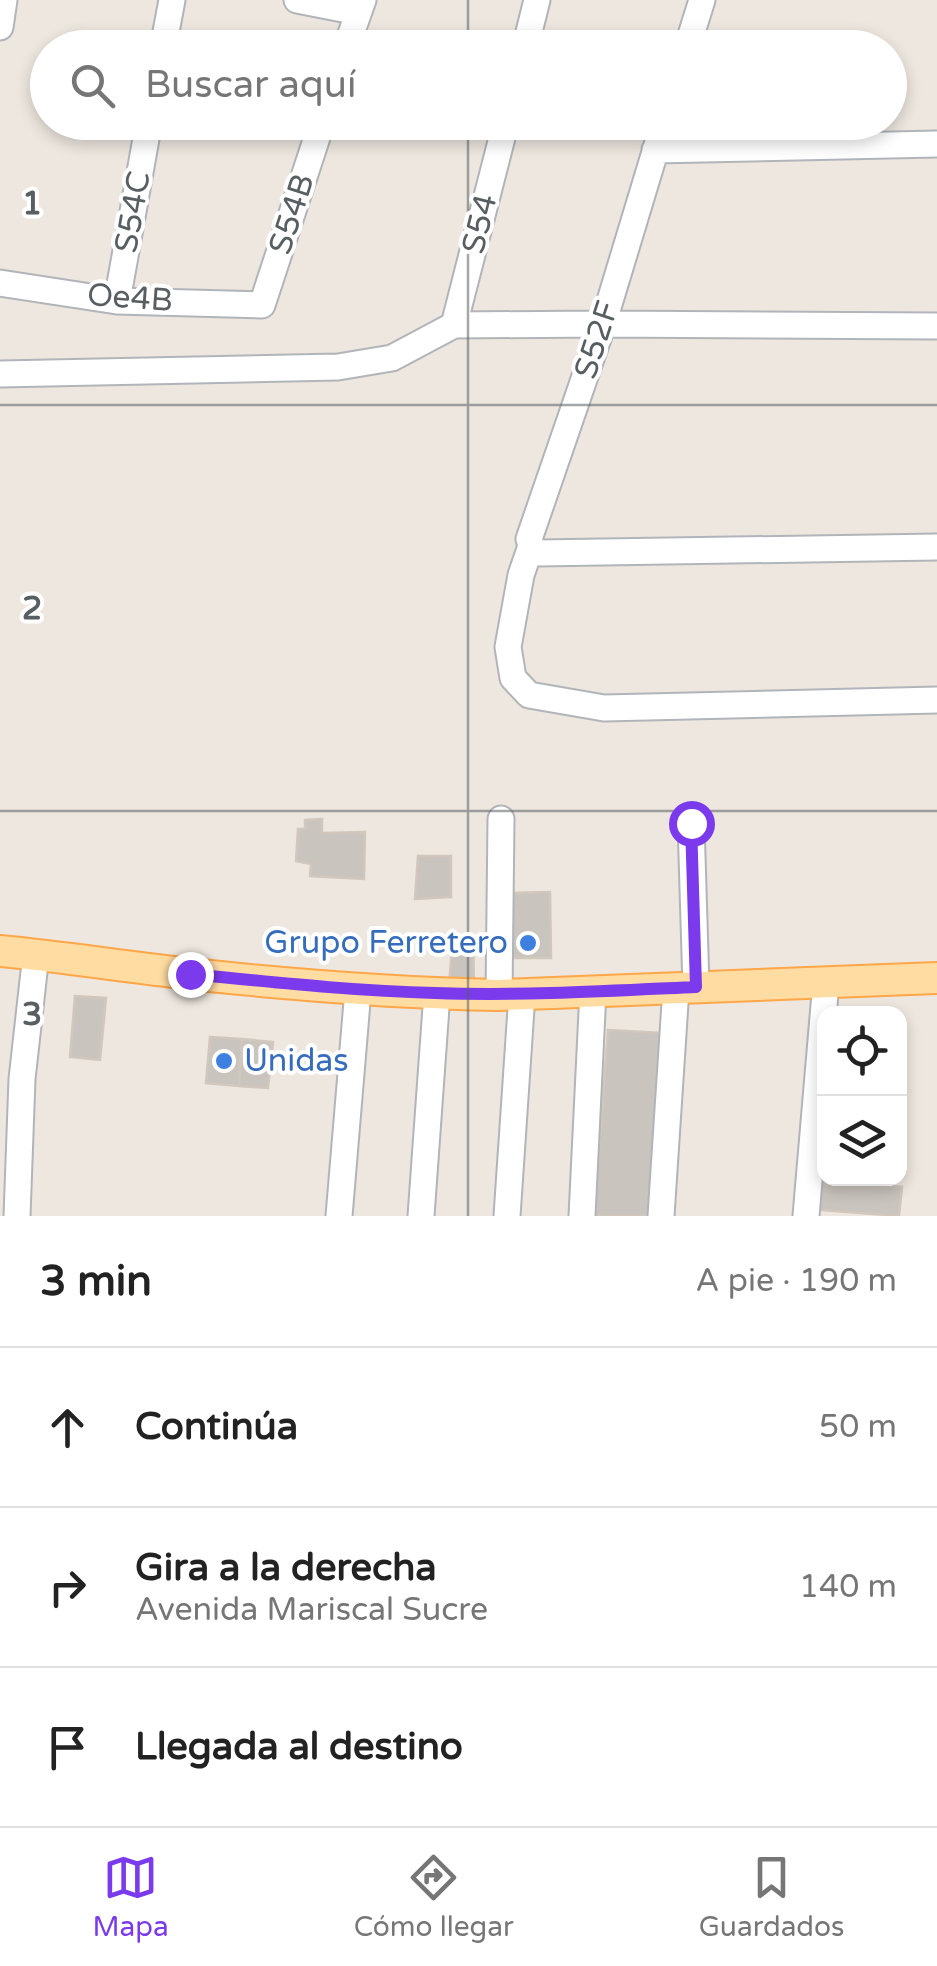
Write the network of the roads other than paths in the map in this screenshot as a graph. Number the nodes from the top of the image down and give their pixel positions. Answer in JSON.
{"nodes":[{"id":1,"x":4,"y":0,"type":"edge"},
{"id":2,"x":172,"y":0,"type":"edge"},
{"id":3,"x":297,"y":0,"type":"edge"},
{"id":4,"x":537,"y":0,"type":"edge"},
{"id":5,"x":702,"y":0,"type":"edge"},
{"id":6,"x":360,"y":6,"type":"edge"},
{"id":7,"x":0,"y":27,"type":"edge"},
{"id":8,"x":166,"y":30,"type":"edge"},
{"id":9,"x":352,"y":30,"type":"edge"},
{"id":10,"x":530,"y":30,"type":"edge"},
{"id":11,"x":693,"y":30,"type":"edge"},
{"id":12,"x":147,"y":140,"type":"edge"},
{"id":13,"x":316,"y":140,"type":"edge"},
{"id":14,"x":501,"y":140,"type":"edge"},
{"id":15,"x":658,"y":140,"type":"edge"},
{"id":16,"x":937,"y":144,"type":"edge"},
{"id":17,"x":655,"y":150,"type":"junction"},
{"id":18,"x":0,"y":283,"type":"edge"},
{"id":19,"x":118,"y":301,"type":"junction"},
{"id":20,"x":262,"y":305,"type":"joint"},
{"id":21,"x":603,"y":324,"type":"junction"},
{"id":22,"x":454,"y":325,"type":"junction"},
{"id":23,"x":937,"y":326,"type":"edge"},
{"id":24,"x":0,"y":374,"type":"edge"},
{"id":25,"x":937,"y":547,"type":"edge"},
{"id":26,"x":534,"y":550,"type":"junction"},
{"id":27,"x":937,"y":700,"type":"edge"},
{"id":28,"x":501,"y":819,"type":"dead end"},
{"id":29,"x":691,"y":823,"type":"dead end"},
{"id":30,"x":0,"y":950,"type":"edge"},
{"id":31,"x":36,"y":954,"type":"junction"},
{"id":32,"x":937,"y":978,"type":"edge"},
{"id":33,"x":826,"y":982,"type":"junction"},
{"id":34,"x":686,"y":987,"type":"junction"},
{"id":35,"x":358,"y":990,"type":"junction"},
{"id":36,"x":594,"y":991,"type":"junction"},
{"id":37,"x":436,"y":994,"type":"junction"},
{"id":38,"x":511,"y":994,"type":"junction"},
{"id":39,"x":16,"y":1216,"type":"edge"},
{"id":40,"x":339,"y":1216,"type":"edge"},
{"id":41,"x":421,"y":1216,"type":"edge"},
{"id":42,"x":507,"y":1216,"type":"edge"},
{"id":43,"x":582,"y":1216,"type":"edge"},
{"id":44,"x":661,"y":1216,"type":"edge"},
{"id":45,"x":806,"y":1216,"type":"edge"}],
"edges":[{"from":1,"to":7,"type":"street"},
{"from":2,"to":8,"type":"street"},
{"from":3,"to":6,"type":"street"},
{"from":4,"to":10,"type":"street"},
{"from":5,"to":11,"type":"street"},
{"from":6,"to":9,"type":"street"},
{"from":12,"to":19,"type":"street","name":"S54C"},
{"from":13,"to":20,"type":"street","name":"S54B"},
{"from":14,"to":22,"type":"street","name":"S54"},
{"from":15,"to":17,"type":"street","name":"S52F"},
{"from":16,"to":17,"type":"street"},
{"from":17,"to":21,"type":"street","name":"S52F"},
{"from":18,"to":19,"type":"street","name":"Oe4B"},
{"from":19,"to":20,"type":"street","name":"Oe4B"},
{"from":21,"to":22,"type":"street"},
{"from":21,"to":23,"type":"street"},
{"from":21,"to":26,"type":"street","name":"S52F"},
{"from":22,"to":24,"type":"street"},
{"from":25,"to":26,"type":"street"},
{"from":26,"to":27,"type":"street","name":"S52F"},
{"from":28,"to":38,"type":"street"},
{"from":29,"to":34,"type":"street"},
{"from":30,"to":31,"type":"main road"},
{"from":31,"to":35,"type":"main road"},
{"from":31,"to":39,"type":"street"},
{"from":32,"to":33,"type":"main road"},
{"from":33,"to":34,"type":"main road"},
{"from":33,"to":45,"type":"street"},
{"from":34,"to":36,"type":"main road"},
{"from":34,"to":44,"type":"street"},
{"from":35,"to":37,"type":"main road"},
{"from":35,"to":40,"type":"street"},
{"from":36,"to":38,"type":"main road"},
{"from":36,"to":43,"type":"street"},
{"from":37,"to":38,"type":"main road"},
{"from":37,"to":41,"type":"street"},
{"from":38,"to":42,"type":"street"}]}
